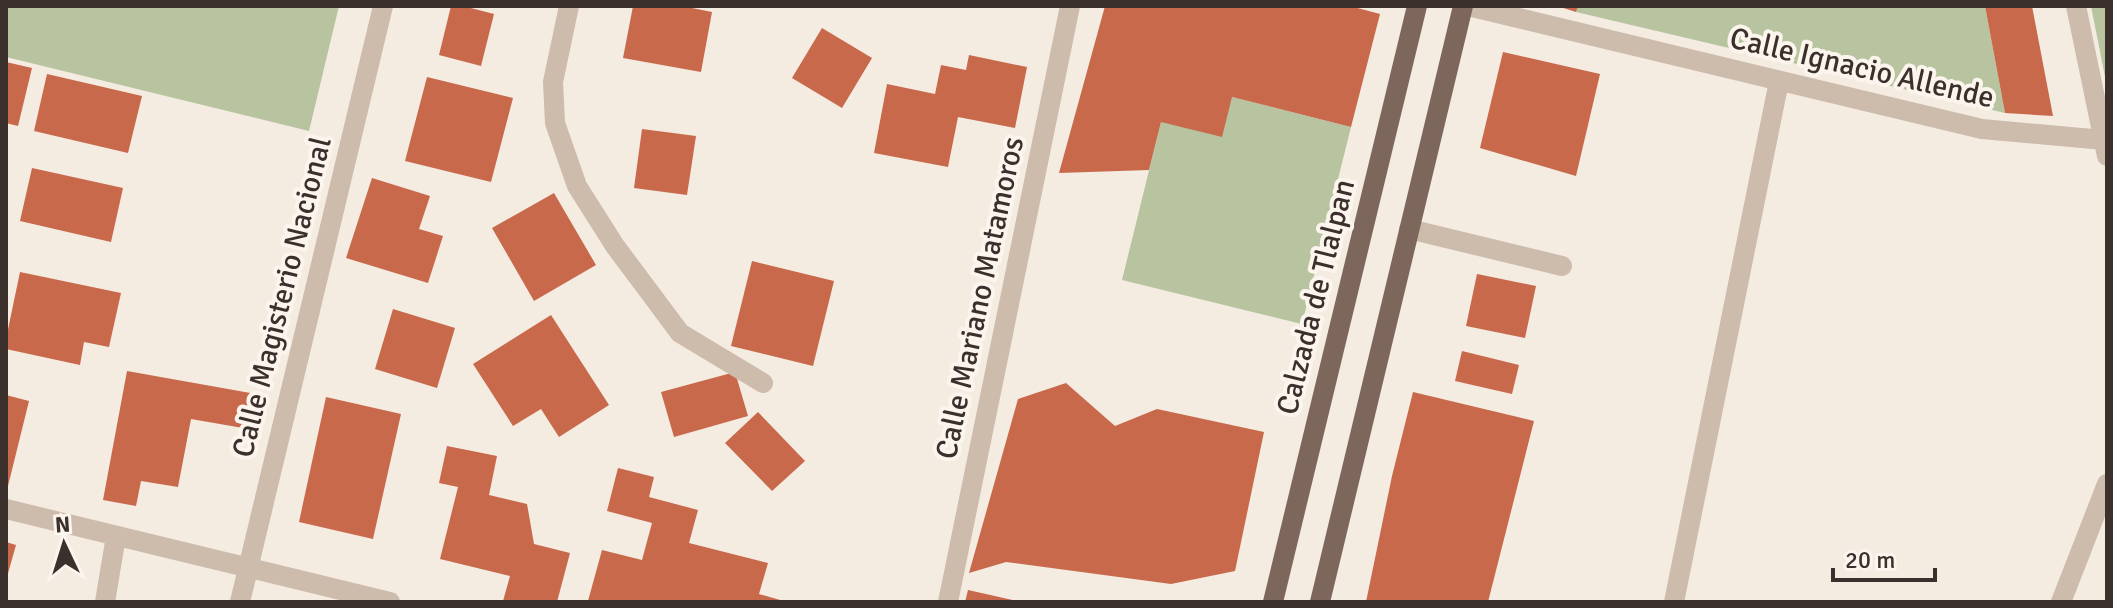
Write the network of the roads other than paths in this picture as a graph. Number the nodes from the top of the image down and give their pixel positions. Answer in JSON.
{"nodes":[{"id":1,"x":383,"y":6,"type":"edge"},
{"id":2,"x":569,"y":6,"type":"edge"},
{"id":3,"x":1070,"y":6,"type":"edge"},
{"id":4,"x":1417,"y":6,"type":"edge"},
{"id":5,"x":1466,"y":6,"type":"edge"},
{"id":6,"x":2076,"y":6,"type":"edge"},
{"id":7,"x":1779,"y":81,"type":"junction"},
{"id":8,"x":2106,"y":148,"type":"edge"},
{"id":9,"x":1409,"y":229,"type":"junction"},
{"id":10,"x":1562,"y":266,"type":"dead end"},
{"id":11,"x":763,"y":383,"type":"dead end"},
{"id":12,"x":2107,"y":484,"type":"edge"},
{"id":13,"x":6,"y":509,"type":"edge"},
{"id":14,"x":116,"y":536,"type":"junction"},
{"id":15,"x":248,"y":568,"type":"junction"},
{"id":16,"x":105,"y":602,"type":"edge"},
{"id":17,"x":240,"y":602,"type":"edge"},
{"id":18,"x":390,"y":602,"type":"edge"},
{"id":19,"x":948,"y":602,"type":"edge"},
{"id":20,"x":1273,"y":602,"type":"edge"},
{"id":21,"x":1320,"y":602,"type":"edge"},
{"id":22,"x":1674,"y":602,"type":"edge"},
{"id":23,"x":2061,"y":602,"type":"edge"}],
"edges":[{"from":1,"to":15,"type":"street","name":"Calle Magisterio Nacional"},
{"from":2,"to":11,"type":"street"},
{"from":3,"to":19,"type":"street","name":"Calle Mariano Matamoros"},
{"from":4,"to":20,"type":"main road","name":"Calzada de Tlalpan"},
{"from":5,"to":7,"type":"street","name":"Calle Ignacio Allende"},
{"from":5,"to":9,"type":"main road"},
{"from":6,"to":8,"type":"street"},
{"from":7,"to":8,"type":"street","name":"Calle Ignacio Allende"},
{"from":7,"to":22,"type":"street"},
{"from":9,"to":10,"type":"street"},
{"from":9,"to":21,"type":"main road"},
{"from":12,"to":23,"type":"street"},
{"from":13,"to":14,"type":"street"},
{"from":14,"to":15,"type":"street"},
{"from":14,"to":16,"type":"street"},
{"from":15,"to":17,"type":"street","name":"Calle Magisterio Nacional"},
{"from":15,"to":18,"type":"street"}]}
